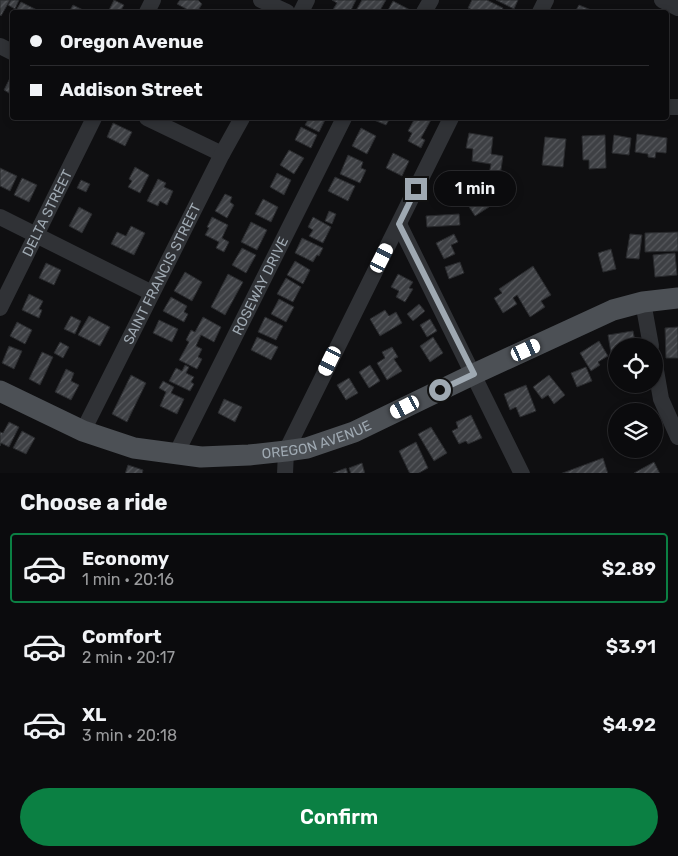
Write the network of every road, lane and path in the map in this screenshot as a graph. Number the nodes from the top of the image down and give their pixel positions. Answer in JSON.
{"nodes":[{"id":1,"x":261,"y":0,"type":"edge"},
{"id":2,"x":662,"y":0,"type":"edge"},
{"id":3,"x":678,"y":8,"type":"edge"},
{"id":4,"x":283,"y":10,"type":"edge"},
{"id":5,"x":93,"y":120,"type":"edge"},
{"id":6,"x":151,"y":120,"type":"edge"},
{"id":7,"x":241,"y":120,"type":"edge"},
{"id":8,"x":343,"y":120,"type":"edge"},
{"id":9,"x":450,"y":120,"type":"edge"},
{"id":10,"x":222,"y":154,"type":"junction"},
{"id":11,"x":0,"y":217,"type":"edge"},
{"id":12,"x":399,"y":224,"type":"junction"},
{"id":13,"x":36,"y":234,"type":"junction"},
{"id":14,"x":152,"y":293,"type":"junction"},
{"id":15,"x":678,"y":298,"type":"edge"},
{"id":16,"x":644,"y":302,"type":"junction"},
{"id":17,"x":0,"y":308,"type":"edge"},
{"id":18,"x":651,"y":338,"type":"edge"},
{"id":19,"x":474,"y":374,"type":"junction"},
{"id":20,"x":0,"y":391,"type":"edge"},
{"id":21,"x":660,"y":393,"type":"edge"},
{"id":22,"x":83,"y":431,"type":"junction"},
{"id":23,"x":678,"y":437,"type":"edge"},
{"id":24,"x":286,"y":451,"type":"junction"},
{"id":25,"x":176,"y":454,"type":"junction"},
{"id":26,"x":285,"y":473,"type":"edge"},
{"id":27,"x":522,"y":473,"type":"edge"}],
"edges":[{"from":1,"to":4,"type":"street"},
{"from":2,"to":3,"type":"street"},
{"from":5,"to":13,"type":"street","name":"DELTA STREET"},
{"from":6,"to":10,"type":"street"},
{"from":7,"to":10,"type":"street","name":"SAINT FRANCIS STREET"},
{"from":8,"to":25,"type":"street","name":"ROSEWAY DRIVE"},
{"from":9,"to":12,"type":"street"},
{"from":10,"to":14,"type":"street","name":"SAINT FRANCIS STREET"},
{"from":11,"to":13,"type":"street"},
{"from":12,"to":19,"type":"street"},
{"from":12,"to":24,"type":"street"},
{"from":13,"to":14,"type":"street"},
{"from":13,"to":17,"type":"street","name":"DELTA STREET"},
{"from":14,"to":22,"type":"street","name":"SAINT FRANCIS STREET"},
{"from":15,"to":16,"type":"main road","name":"OREGON AVENUE"},
{"from":16,"to":18,"type":"street"},
{"from":16,"to":19,"type":"main road","name":"OREGON AVENUE"},
{"from":19,"to":24,"type":"main road","name":"OREGON AVENUE"},
{"from":19,"to":27,"type":"street"},
{"from":20,"to":22,"type":"main road","name":"OREGON AVENUE"},
{"from":21,"to":23,"type":"street"},
{"from":22,"to":25,"type":"main road","name":"OREGON AVENUE"},
{"from":24,"to":25,"type":"main road","name":"OREGON AVENUE"},
{"from":24,"to":26,"type":"street"}]}
